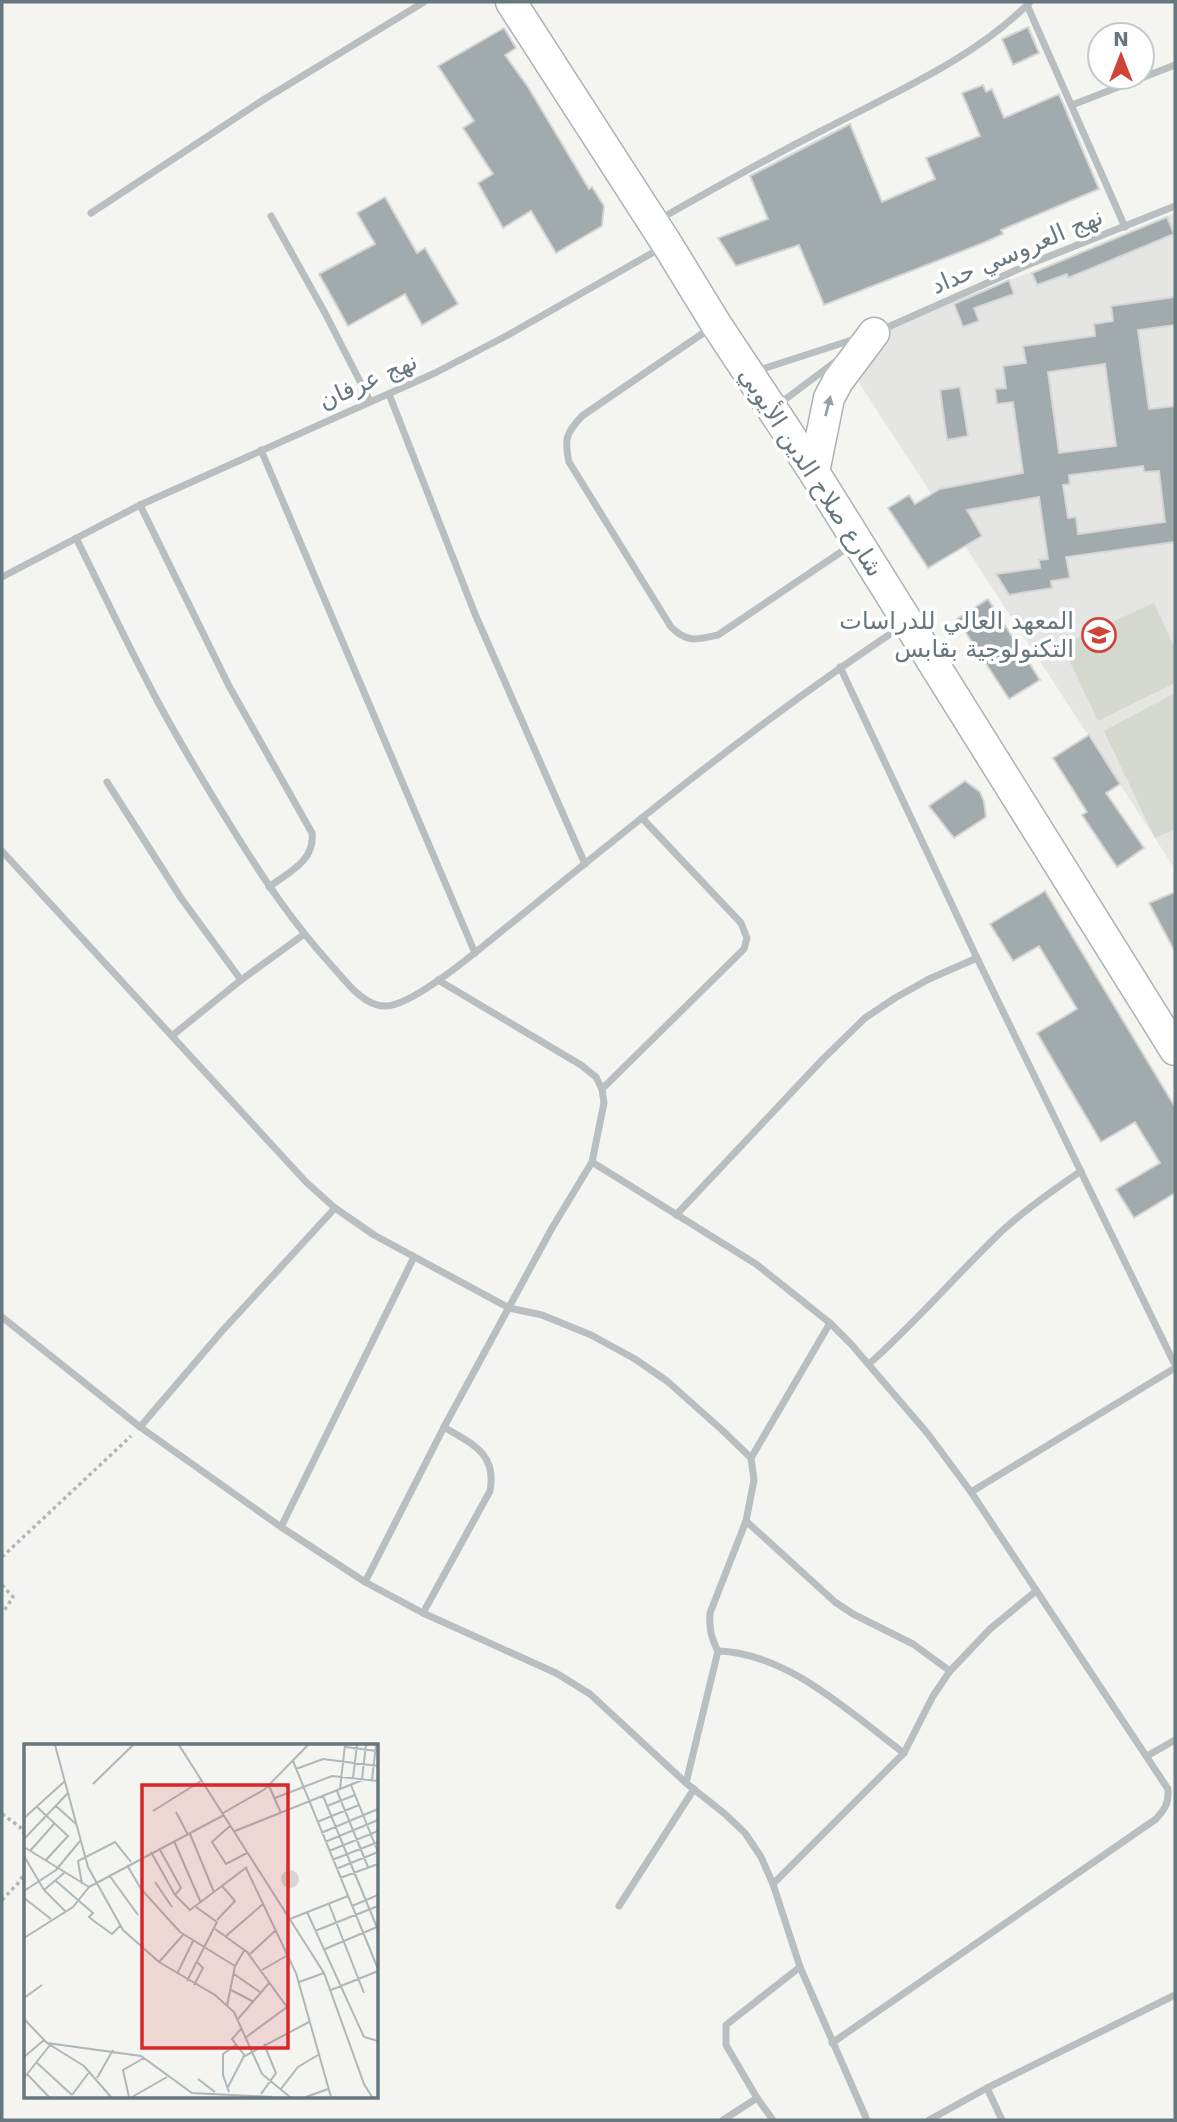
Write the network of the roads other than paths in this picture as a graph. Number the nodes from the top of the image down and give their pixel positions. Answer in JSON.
{"nodes":[{"id":1,"x":424,"y":2,"type":"edge"},
{"id":2,"x":511,"y":2,"type":"edge"},
{"id":3,"x":1028,"y":3,"type":"edge"},
{"id":4,"x":1175,"y":65,"type":"edge"},
{"id":5,"x":1072,"y":105,"type":"junction"},
{"id":6,"x":1175,"y":206,"type":"edge"},
{"id":7,"x":92,"y":213,"type":"dead end"},
{"id":8,"x":271,"y":216,"type":"dead end"},
{"id":9,"x":1125,"y":227,"type":"junction"},
{"id":10,"x":660,"y":234,"type":"junction"},
{"id":11,"x":716,"y":324,"type":"junction"},
{"id":12,"x":863,"y":341,"type":"junction"},
{"id":13,"x":843,"y":356,"type":"dead end"},
{"id":14,"x":748,"y":373,"type":"junction"},
{"id":15,"x":389,"y":394,"type":"junction"},
{"id":16,"x":370,"y":401,"type":"junction"},
{"id":17,"x":772,"y":410,"type":"junction"},
{"id":18,"x":261,"y":450,"type":"junction"},
{"id":19,"x":814,"y":472,"type":"junction"},
{"id":20,"x":140,"y":505,"type":"junction"},
{"id":21,"x":76,"y":538,"type":"junction"},
{"id":22,"x":857,"y":542,"type":"junction"},
{"id":23,"x":2,"y":577,"type":"edge"},
{"id":24,"x":908,"y":622,"type":"junction"},
{"id":25,"x":840,"y":667,"type":"junction"},
{"id":26,"x":107,"y":782,"type":"dead end"},
{"id":27,"x":642,"y":818,"type":"junction"},
{"id":28,"x":2,"y":851,"type":"edge"},
{"id":29,"x":585,"y":864,"type":"junction"},
{"id":30,"x":269,"y":887,"type":"junction"},
{"id":31,"x":303,"y":935,"type":"junction"},
{"id":32,"x":475,"y":953,"type":"junction"},
{"id":33,"x":977,"y":958,"type":"junction"},
{"id":34,"x":241,"y":980,"type":"junction"},
{"id":35,"x":438,"y":980,"type":"junction"},
{"id":36,"x":173,"y":1035,"type":"junction"},
{"id":37,"x":1175,"y":1050,"type":"edge"},
{"id":38,"x":602,"y":1090,"type":"junction"},
{"id":39,"x":592,"y":1162,"type":"junction"},
{"id":40,"x":1081,"y":1171,"type":"junction"},
{"id":41,"x":335,"y":1208,"type":"junction"},
{"id":42,"x":676,"y":1215,"type":"junction"},
{"id":43,"x":414,"y":1257,"type":"junction"},
{"id":44,"x":509,"y":1308,"type":"junction"},
{"id":45,"x":2,"y":1317,"type":"edge"},
{"id":46,"x":830,"y":1323,"type":"junction"},
{"id":47,"x":869,"y":1364,"type":"junction"},
{"id":48,"x":1175,"y":1367,"type":"edge"},
{"id":49,"x":140,"y":1427,"type":"junction"},
{"id":50,"x":444,"y":1427,"type":"junction"},
{"id":51,"x":751,"y":1458,"type":"junction"},
{"id":52,"x":971,"y":1492,"type":"junction"},
{"id":53,"x":746,"y":1521,"type":"junction"},
{"id":54,"x":281,"y":1527,"type":"junction"},
{"id":55,"x":365,"y":1582,"type":"junction"},
{"id":56,"x":1036,"y":1591,"type":"junction"},
{"id":57,"x":423,"y":1613,"type":"junction"},
{"id":58,"x":718,"y":1651,"type":"junction"},
{"id":59,"x":950,"y":1671,"type":"junction"},
{"id":60,"x":1175,"y":1740,"type":"edge"},
{"id":61,"x":904,"y":1753,"type":"junction"},
{"id":62,"x":1147,"y":1756,"type":"junction"},
{"id":63,"x":686,"y":1783,"type":"junction"},
{"id":64,"x":694,"y":1789,"type":"junction"},
{"id":65,"x":773,"y":1884,"type":"junction"},
{"id":66,"x":619,"y":1906,"type":"dead end"},
{"id":67,"x":800,"y":1967,"type":"junction"},
{"id":68,"x":1175,"y":1995,"type":"edge"},
{"id":69,"x":832,"y":2043,"type":"junction"},
{"id":70,"x":987,"y":2088,"type":"junction"},
{"id":71,"x":757,"y":2098,"type":"junction"},
{"id":72,"x":723,"y":2120,"type":"edge"},
{"id":73,"x":773,"y":2120,"type":"edge"},
{"id":74,"x":867,"y":2120,"type":"edge"},
{"id":75,"x":929,"y":2120,"type":"edge"},
{"id":76,"x":1002,"y":2120,"type":"edge"}],
"edges":[{"from":1,"to":7,"type":"street"},
{"from":2,"to":10,"type":"main road","name":"شارع صلاح الدين الأيوبي"},
{"from":3,"to":5,"type":"street"},
{"from":3,"to":10,"type":"street","name":"نهج عرفان"},
{"from":4,"to":5,"type":"street"},
{"from":5,"to":9,"type":"street"},
{"from":6,"to":9,"type":"street","name":"نهج العروسي حداد"},
{"from":8,"to":16,"type":"street"},
{"from":9,"to":12,"type":"street","name":"نهج العروسي حداد"},
{"from":10,"to":11,"type":"main road","name":"شارع صلاح الدين الأيوبي"},
{"from":10,"to":15,"type":"street","name":"نهج عرفان"},
{"from":11,"to":14,"type":"main road","name":"شارع صلاح الدين الأيوبي"},
{"from":11,"to":22,"type":"street"},
{"from":12,"to":14,"type":"street","name":"نهج العروسي حداد"},
{"from":19,"to":12,"type":"main road","one_way":true},
{"from":13,"to":17,"type":"street"},
{"from":14,"to":17,"type":"main road","name":"شارع صلاح الدين الأيوبي"},
{"from":15,"to":16,"type":"street","name":"نهج عرفان"},
{"from":15,"to":29,"type":"street"},
{"from":16,"to":18,"type":"street","name":"نهج عرفان"},
{"from":17,"to":19,"type":"main road","name":"شارع صلاح الدين الأيوبي"},
{"from":18,"to":20,"type":"street","name":"نهج عرفان"},
{"from":18,"to":32,"type":"street"},
{"from":19,"to":22,"type":"main road","name":"شارع صلاح الدين الأيوبي"},
{"from":20,"to":21,"type":"street","name":"نهج عرفان"},
{"from":20,"to":30,"type":"street"},
{"from":21,"to":23,"type":"street","name":"نهج عرفان"},
{"from":21,"to":30,"type":"street"},
{"from":22,"to":24,"type":"main road","name":"شارع صلاح الدين الأيوبي"},
{"from":24,"to":25,"type":"street"},
{"from":24,"to":37,"type":"main road","name":"شارع صلاح الدين الأيوبي"},
{"from":25,"to":27,"type":"street"},
{"from":25,"to":33,"type":"street"},
{"from":26,"to":34,"type":"street"},
{"from":27,"to":29,"type":"street"},
{"from":27,"to":38,"type":"street"},
{"from":28,"to":36,"type":"street"},
{"from":29,"to":32,"type":"street"},
{"from":30,"to":31,"type":"street"},
{"from":31,"to":34,"type":"street"},
{"from":31,"to":35,"type":"street"},
{"from":32,"to":35,"type":"street"},
{"from":33,"to":40,"type":"street"},
{"from":33,"to":42,"type":"street"},
{"from":34,"to":36,"type":"street"},
{"from":35,"to":38,"type":"street"},
{"from":36,"to":41,"type":"street"},
{"from":38,"to":39,"type":"street"},
{"from":39,"to":42,"type":"street"},
{"from":39,"to":44,"type":"street"},
{"from":40,"to":47,"type":"street"},
{"from":40,"to":48,"type":"street"},
{"from":41,"to":43,"type":"street"},
{"from":41,"to":49,"type":"street"},
{"from":42,"to":46,"type":"street"},
{"from":43,"to":44,"type":"street"},
{"from":43,"to":54,"type":"street"},
{"from":44,"to":50,"type":"street"},
{"from":44,"to":51,"type":"street"},
{"from":45,"to":49,"type":"street"},
{"from":46,"to":47,"type":"street"},
{"from":46,"to":51,"type":"street"},
{"from":47,"to":52,"type":"street"},
{"from":48,"to":52,"type":"street"},
{"from":49,"to":54,"type":"street"},
{"from":50,"to":55,"type":"street"},
{"from":50,"to":57,"type":"street"},
{"from":51,"to":53,"type":"street"},
{"from":52,"to":56,"type":"street"},
{"from":53,"to":58,"type":"street"},
{"from":53,"to":59,"type":"street"},
{"from":54,"to":55,"type":"street"},
{"from":55,"to":57,"type":"street"},
{"from":56,"to":59,"type":"street"},
{"from":56,"to":62,"type":"street"},
{"from":57,"to":63,"type":"street"},
{"from":58,"to":61,"type":"street"},
{"from":58,"to":63,"type":"street"},
{"from":59,"to":61,"type":"street"},
{"from":60,"to":62,"type":"street"},
{"from":61,"to":65,"type":"street"},
{"from":62,"to":69,"type":"street"},
{"from":63,"to":64,"type":"street"},
{"from":64,"to":65,"type":"street"},
{"from":64,"to":66,"type":"street"},
{"from":65,"to":67,"type":"street"},
{"from":67,"to":69,"type":"street"},
{"from":67,"to":71,"type":"street"},
{"from":68,"to":70,"type":"street"},
{"from":69,"to":74,"type":"street"},
{"from":70,"to":75,"type":"street"},
{"from":70,"to":76,"type":"street"},
{"from":71,"to":72,"type":"street"},
{"from":71,"to":73,"type":"street"}]}
